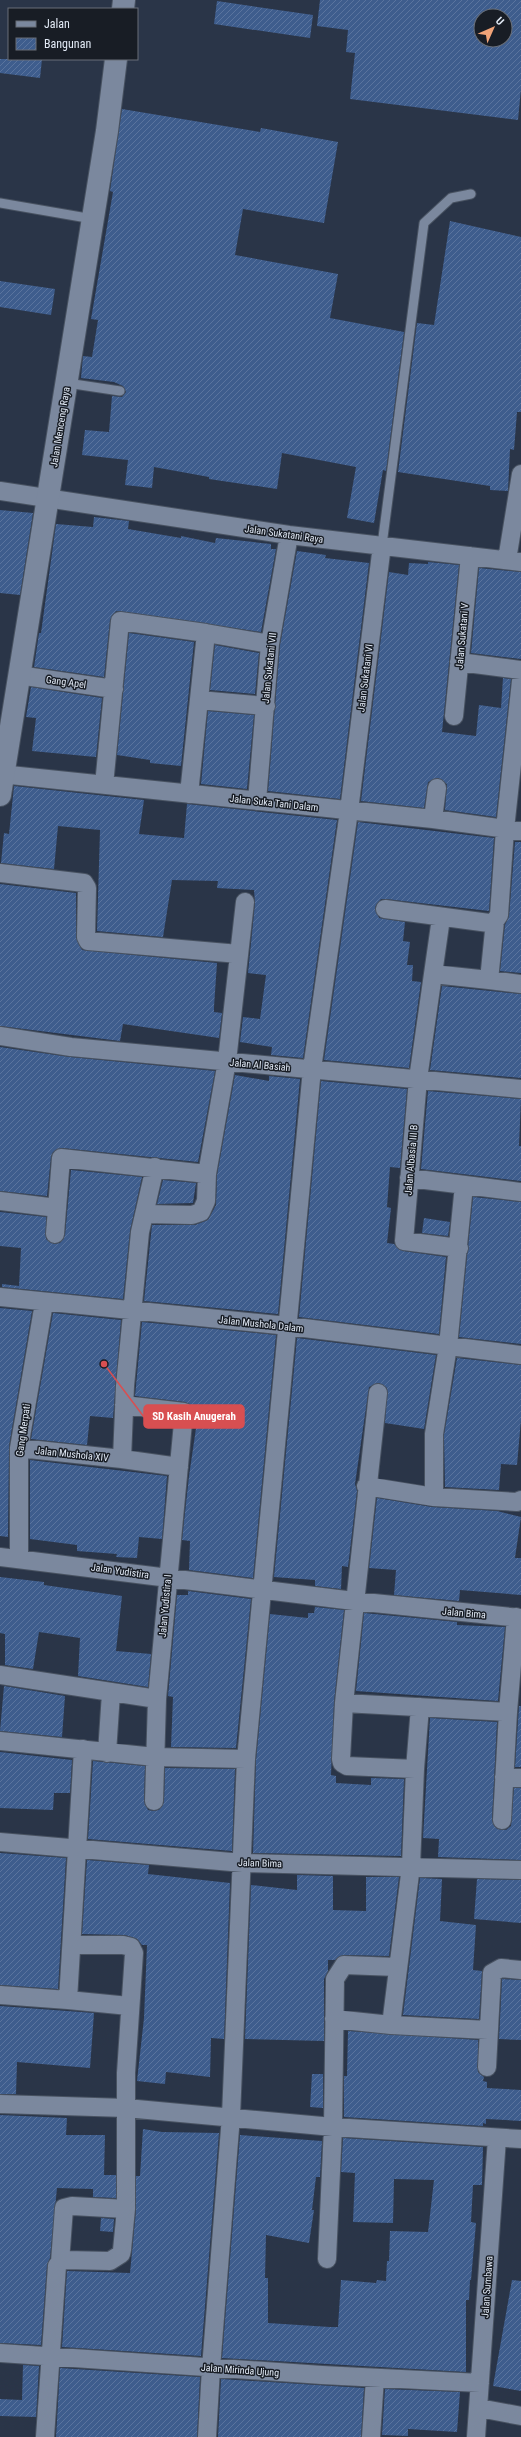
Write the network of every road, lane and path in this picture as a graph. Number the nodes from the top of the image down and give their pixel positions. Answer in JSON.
{"nodes":[{"id":1,"x":116,"y":60,"type":"edge"},
{"id":2,"x":471,"y":194,"type":"dead end"},
{"id":3,"x":0,"y":203,"type":"edge"},
{"id":4,"x":93,"y":219,"type":"junction"},
{"id":5,"x":67,"y":383,"type":"junction"},
{"id":6,"x":120,"y":391,"type":"dead end"},
{"id":7,"x":521,"y":474,"type":"edge"},
{"id":8,"x":0,"y":491,"type":"edge"},
{"id":9,"x":48,"y":497,"type":"junction"},
{"id":10,"x":289,"y":535,"type":"junction"},
{"id":11,"x":382,"y":545,"type":"junction"},
{"id":12,"x":470,"y":556,"type":"junction"},
{"id":13,"x":514,"y":561,"type":"edge"},
{"id":14,"x":206,"y":633,"type":"junction"},
{"id":15,"x":270,"y":644,"type":"junction"},
{"id":16,"x":459,"y":662,"type":"junction"},
{"id":17,"x":521,"y":670,"type":"edge"},
{"id":18,"x":18,"y":675,"type":"junction"},
{"id":19,"x":521,"y":681,"type":"edge"},
{"id":20,"x":114,"y":689,"type":"junction"},
{"id":21,"x":199,"y":700,"type":"junction"},
{"id":22,"x":266,"y":706,"type":"junction"},
{"id":23,"x":454,"y":716,"type":"dead end"},
{"id":24,"x":1,"y":781,"type":"edge"},
{"id":25,"x":104,"y":785,"type":"junction"},
{"id":26,"x":437,"y":788,"type":"dead end"},
{"id":27,"x":189,"y":794,"type":"junction"},
{"id":28,"x":257,"y":801,"type":"junction"},
{"id":29,"x":349,"y":811,"type":"junction"},
{"id":30,"x":433,"y":819,"type":"junction"},
{"id":31,"x":513,"y":830,"type":"edge"},
{"id":32,"x":0,"y":873,"type":"edge"},
{"id":33,"x":245,"y":902,"type":"dead end"},
{"id":34,"x":385,"y":909,"type":"dead end"},
{"id":35,"x":441,"y":918,"type":"junction"},
{"id":36,"x":495,"y":921,"type":"junction"},
{"id":37,"x":239,"y":954,"type":"junction"},
{"id":38,"x":433,"y":974,"type":"junction"},
{"id":39,"x":489,"y":980,"type":"junction"},
{"id":40,"x":521,"y":984,"type":"edge"},
{"id":41,"x":0,"y":1036,"type":"edge"},
{"id":42,"x":226,"y":1061,"type":"junction"},
{"id":43,"x":312,"y":1069,"type":"junction"},
{"id":44,"x":418,"y":1079,"type":"junction"},
{"id":45,"x":521,"y":1089,"type":"edge"},
{"id":46,"x":155,"y":1167,"type":"junction"},
{"id":47,"x":207,"y":1174,"type":"junction"},
{"id":48,"x":409,"y":1178,"type":"junction"},
{"id":49,"x":464,"y":1185,"type":"junction"},
{"id":50,"x":521,"y":1192,"type":"edge"},
{"id":51,"x":0,"y":1201,"type":"edge"},
{"id":52,"x":57,"y":1208,"type":"junction"},
{"id":53,"x":146,"y":1214,"type":"junction"},
{"id":54,"x":54,"y":1234,"type":"dead end"},
{"id":55,"x":459,"y":1248,"type":"junction"},
{"id":56,"x":0,"y":1297,"type":"edge"},
{"id":57,"x":44,"y":1303,"type":"junction"},
{"id":58,"x":133,"y":1311,"type":"junction"},
{"id":59,"x":288,"y":1326,"type":"junction"},
{"id":60,"x":448,"y":1346,"type":"junction"},
{"id":61,"x":521,"y":1355,"type":"edge"},
{"id":62,"x":378,"y":1393,"type":"dead end"},
{"id":63,"x":124,"y":1405,"type":"junction"},
{"id":64,"x":19,"y":1448,"type":"junction"},
{"id":65,"x":122,"y":1459,"type":"junction"},
{"id":66,"x":179,"y":1467,"type":"junction"},
{"id":67,"x":366,"y":1486,"type":"junction"},
{"id":68,"x":434,"y":1497,"type":"junction"},
{"id":69,"x":521,"y":1500,"type":"edge"},
{"id":70,"x":0,"y":1557,"type":"edge"},
{"id":71,"x":19,"y":1558,"type":"junction"},
{"id":72,"x":167,"y":1578,"type":"junction"},
{"id":73,"x":263,"y":1591,"type":"junction"},
{"id":74,"x":354,"y":1601,"type":"junction"},
{"id":75,"x":519,"y":1618,"type":"edge"},
{"id":76,"x":0,"y":1675,"type":"edge"},
{"id":77,"x":111,"y":1693,"type":"junction"},
{"id":78,"x":157,"y":1699,"type":"junction"},
{"id":79,"x":344,"y":1703,"type":"junction"},
{"id":80,"x":420,"y":1707,"type":"junction"},
{"id":81,"x":508,"y":1712,"type":"junction"},
{"id":82,"x":0,"y":1741,"type":"edge"},
{"id":83,"x":83,"y":1749,"type":"junction"},
{"id":84,"x":107,"y":1753,"type":"junction"},
{"id":85,"x":155,"y":1757,"type":"junction"},
{"id":86,"x":246,"y":1759,"type":"junction"},
{"id":87,"x":415,"y":1769,"type":"junction"},
{"id":88,"x":513,"y":1778,"type":"edge"},
{"id":89,"x":154,"y":1801,"type":"dead end"},
{"id":90,"x":502,"y":1820,"type":"dead end"},
{"id":91,"x":0,"y":1842,"type":"edge"},
{"id":92,"x":78,"y":1849,"type":"junction"},
{"id":93,"x":243,"y":1863,"type":"junction"},
{"id":94,"x":411,"y":1866,"type":"junction"},
{"id":95,"x":521,"y":1870,"type":"edge"},
{"id":96,"x":72,"y":1945,"type":"junction"},
{"id":97,"x":397,"y":1967,"type":"junction"},
{"id":98,"x":521,"y":1970,"type":"edge"},
{"id":99,"x":0,"y":1995,"type":"edge"},
{"id":100,"x":68,"y":2000,"type":"junction"},
{"id":101,"x":129,"y":2006,"type":"junction"},
{"id":102,"x":334,"y":2019,"type":"junction"},
{"id":103,"x":391,"y":2025,"type":"junction"},
{"id":104,"x":488,"y":2030,"type":"junction"},
{"id":105,"x":487,"y":2067,"type":"dead end"},
{"id":106,"x":0,"y":2104,"type":"edge"},
{"id":107,"x":126,"y":2108,"type":"junction"},
{"id":108,"x":231,"y":2116,"type":"junction"},
{"id":109,"x":333,"y":2127,"type":"junction"},
{"id":110,"x":497,"y":2138,"type":"junction"},
{"id":111,"x":521,"y":2139,"type":"edge"},
{"id":112,"x":126,"y":2209,"type":"junction"},
{"id":113,"x":327,"y":2259,"type":"dead end"},
{"id":114,"x":60,"y":2262,"type":"junction"},
{"id":115,"x":0,"y":2353,"type":"edge"},
{"id":116,"x":51,"y":2356,"type":"junction"},
{"id":117,"x":210,"y":2368,"type":"junction"},
{"id":118,"x":375,"y":2378,"type":"junction"},
{"id":119,"x":480,"y":2382,"type":"junction"},
{"id":120,"x":479,"y":2408,"type":"junction"},
{"id":121,"x":521,"y":2416,"type":"edge"},
{"id":122,"x":45,"y":2437,"type":"edge"},
{"id":123,"x":207,"y":2437,"type":"edge"},
{"id":124,"x":371,"y":2437,"type":"edge"},
{"id":125,"x":476,"y":2437,"type":"edge"}],
"edges":[{"from":1,"to":4,"type":"street","name":"Jalan Menceng Raya"},
{"from":2,"to":11,"type":"lane"},
{"from":3,"to":4,"type":"lane"},
{"from":4,"to":5,"type":"street","name":"Jalan Menceng Raya"},
{"from":5,"to":6,"type":"lane"},
{"from":5,"to":9,"type":"street","name":"Jalan Menceng Raya"},
{"from":7,"to":13,"type":"street"},
{"from":8,"to":9,"type":"street","name":"Jalan Sukatani Raya"},
{"from":9,"to":10,"type":"street","name":"Jalan Sukatani Raya"},
{"from":9,"to":18,"type":"street","name":"Jalan Menceng Raya"},
{"from":10,"to":11,"type":"street","name":"Jalan Sukatani Raya"},
{"from":10,"to":15,"type":"street","name":"Jalan Sukatani VII"},
{"from":11,"to":12,"type":"street","name":"Jalan Sukatani Raya"},
{"from":11,"to":29,"type":"street","name":"Jalan Sukatani VI"},
{"from":12,"to":13,"type":"street","name":"Jalan Sukatani Raya"},
{"from":12,"to":16,"type":"street","name":"Jalan Sukatani V"},
{"from":14,"to":15,"type":"street"},
{"from":14,"to":20,"type":"street"},
{"from":14,"to":21,"type":"street"},
{"from":15,"to":22,"type":"street","name":"Jalan Sukatani VII"},
{"from":16,"to":17,"type":"street"},
{"from":16,"to":23,"type":"street","name":"Jalan Sukatani V"},
{"from":18,"to":20,"type":"street","name":"Gang Apel"},
{"from":18,"to":24,"type":"street","name":"Jalan Menceng Raya"},
{"from":19,"to":31,"type":"street"},
{"from":20,"to":25,"type":"street"},
{"from":21,"to":22,"type":"street"},
{"from":21,"to":27,"type":"street"},
{"from":22,"to":28,"type":"street","name":"Jalan Sukatani VII"},
{"from":24,"to":25,"type":"street","name":"Jalan Suka Tani Dalam"},
{"from":25,"to":27,"type":"street","name":"Jalan Suka Tani Dalam"},
{"from":26,"to":30,"type":"street"},
{"from":27,"to":28,"type":"street","name":"Jalan Suka Tani Dalam"},
{"from":28,"to":29,"type":"street","name":"Jalan Suka Tani Dalam"},
{"from":29,"to":30,"type":"street","name":"Jalan Suka Tani Dalam"},
{"from":29,"to":43,"type":"street","name":"Jalan Sukatani VI"},
{"from":30,"to":31,"type":"street","name":"Jalan Suka Tani Dalam"},
{"from":31,"to":36,"type":"street"},
{"from":32,"to":37,"type":"street"},
{"from":33,"to":37,"type":"street"},
{"from":34,"to":35,"type":"street"},
{"from":35,"to":36,"type":"street"},
{"from":35,"to":38,"type":"street","name":"Jalan Albasia III B"},
{"from":36,"to":39,"type":"street"},
{"from":37,"to":42,"type":"street"},
{"from":38,"to":39,"type":"street"},
{"from":38,"to":44,"type":"street","name":"Jalan Albasia III B"},
{"from":39,"to":40,"type":"street"},
{"from":41,"to":42,"type":"street","name":"Jalan Al Basiah"},
{"from":42,"to":43,"type":"street","name":"Jalan Al Basiah"},
{"from":42,"to":47,"type":"street"},
{"from":43,"to":44,"type":"street","name":"Jalan Al Basiah"},
{"from":43,"to":59,"type":"street","name":"Jalan Sukatani VI"},
{"from":44,"to":45,"type":"street","name":"Jalan Al Basiah"},
{"from":44,"to":48,"type":"street","name":"Jalan Albasia III B"},
{"from":46,"to":47,"type":"street"},
{"from":46,"to":52,"type":"street"},
{"from":46,"to":53,"type":"street","name":"Jalan Mushola XIV"},
{"from":47,"to":53,"type":"street"},
{"from":48,"to":49,"type":"street"},
{"from":48,"to":55,"type":"street","name":"Jalan Albasia III B"},
{"from":49,"to":50,"type":"street"},
{"from":49,"to":55,"type":"street"},
{"from":51,"to":52,"type":"street"},
{"from":52,"to":54,"type":"street"},
{"from":53,"to":58,"type":"street","name":"Jalan Mushola XIV"},
{"from":55,"to":60,"type":"street"},
{"from":56,"to":57,"type":"street","name":"Jalan Mushola Dalam"},
{"from":57,"to":58,"type":"street","name":"Jalan Mushola Dalam"},
{"from":57,"to":64,"type":"street","name":"Gang Merpati"},
{"from":58,"to":59,"type":"street","name":"Jalan Mushola Dalam"},
{"from":58,"to":63,"type":"street","name":"Jalan Mushola XIV"},
{"from":59,"to":60,"type":"street","name":"Jalan Mushola Dalam"},
{"from":59,"to":73,"type":"street","name":"Jalan Sukatani VI"},
{"from":60,"to":61,"type":"street","name":"Jalan Mushola Dalam"},
{"from":60,"to":68,"type":"street"},
{"from":62,"to":67,"type":"street"},
{"from":63,"to":65,"type":"street","name":"Jalan Mushola XIV"},
{"from":63,"to":66,"type":"street","name":"Jalan Yudistira I"},
{"from":64,"to":65,"type":"street","name":"Jalan Mushola XIV"},
{"from":64,"to":71,"type":"street","name":"Gang Merpati"},
{"from":65,"to":66,"type":"street"},
{"from":66,"to":72,"type":"street","name":"Jalan Yudistira I"},
{"from":67,"to":68,"type":"street"},
{"from":67,"to":74,"type":"street"},
{"from":68,"to":69,"type":"street"},
{"from":70,"to":71,"type":"street","name":"Jalan Yudistira"},
{"from":71,"to":72,"type":"street","name":"Jalan Yudistira"},
{"from":72,"to":73,"type":"street","name":"Jalan Yudistira"},
{"from":72,"to":78,"type":"street","name":"Jalan Yudistira I"},
{"from":73,"to":74,"type":"street","name":"Jalan Bima"},
{"from":73,"to":86,"type":"street","name":"Jalan Sukatani VI"},
{"from":74,"to":75,"type":"street","name":"Jalan Bima"},
{"from":74,"to":79,"type":"street"},
{"from":75,"to":81,"type":"street"},
{"from":76,"to":77,"type":"street"},
{"from":77,"to":78,"type":"street"},
{"from":77,"to":84,"type":"street"},
{"from":78,"to":85,"type":"street","name":"Jalan Yudistira I"},
{"from":79,"to":80,"type":"street"},
{"from":79,"to":87,"type":"street"},
{"from":80,"to":81,"type":"street"},
{"from":80,"to":87,"type":"street"},
{"from":81,"to":88,"type":"street"},
{"from":82,"to":83,"type":"street"},
{"from":83,"to":84,"type":"street"},
{"from":83,"to":92,"type":"street"},
{"from":84,"to":85,"type":"street"},
{"from":85,"to":86,"type":"street"},
{"from":85,"to":89,"type":"street","name":"Jalan Yudistira I"},
{"from":86,"to":93,"type":"street","name":"Jalan Sukatani VI"},
{"from":87,"to":94,"type":"street"},
{"from":88,"to":90,"type":"street"},
{"from":91,"to":92,"type":"street","name":"Jalan Bima"},
{"from":92,"to":93,"type":"street","name":"Jalan Bima"},
{"from":92,"to":96,"type":"street"},
{"from":93,"to":94,"type":"street","name":"Jalan Bima"},
{"from":93,"to":108,"type":"street","name":"Jalan Sukatani VI"},
{"from":94,"to":95,"type":"street","name":"Jalan Bima"},
{"from":94,"to":97,"type":"street"},
{"from":96,"to":100,"type":"street"},
{"from":96,"to":101,"type":"street"},
{"from":97,"to":102,"type":"street"},
{"from":97,"to":103,"type":"street"},
{"from":98,"to":104,"type":"street"},
{"from":99,"to":100,"type":"street"},
{"from":100,"to":101,"type":"street"},
{"from":101,"to":107,"type":"street"},
{"from":102,"to":103,"type":"street"},
{"from":102,"to":109,"type":"street"},
{"from":103,"to":104,"type":"street"},
{"from":104,"to":105,"type":"street"},
{"from":106,"to":107,"type":"street"},
{"from":107,"to":108,"type":"street"},
{"from":107,"to":112,"type":"street"},
{"from":108,"to":109,"type":"street"},
{"from":108,"to":117,"type":"street","name":"Jalan Sukatani VI"},
{"from":109,"to":110,"type":"street"},
{"from":109,"to":113,"type":"street"},
{"from":110,"to":111,"type":"street"},
{"from":110,"to":119,"type":"street","name":"Jalan Sumbawa"},
{"from":112,"to":114,"type":"street"},
{"from":112,"to":114,"type":"street"},
{"from":114,"to":116,"type":"street"},
{"from":115,"to":116,"type":"street","name":"Jalan Mirinda Ujung"},
{"from":116,"to":117,"type":"street","name":"Jalan Mirinda Ujung"},
{"from":116,"to":122,"type":"street"},
{"from":117,"to":118,"type":"street","name":"Jalan Mirinda Ujung"},
{"from":117,"to":123,"type":"street","name":"Jalan Sukatani VI"},
{"from":118,"to":119,"type":"street","name":"Jalan Mirinda Ujung"},
{"from":118,"to":124,"type":"street"},
{"from":119,"to":120,"type":"street","name":"Jalan Sumbawa"},
{"from":120,"to":121,"type":"street"},
{"from":120,"to":125,"type":"street","name":"Jalan Sumbawa"}]}
